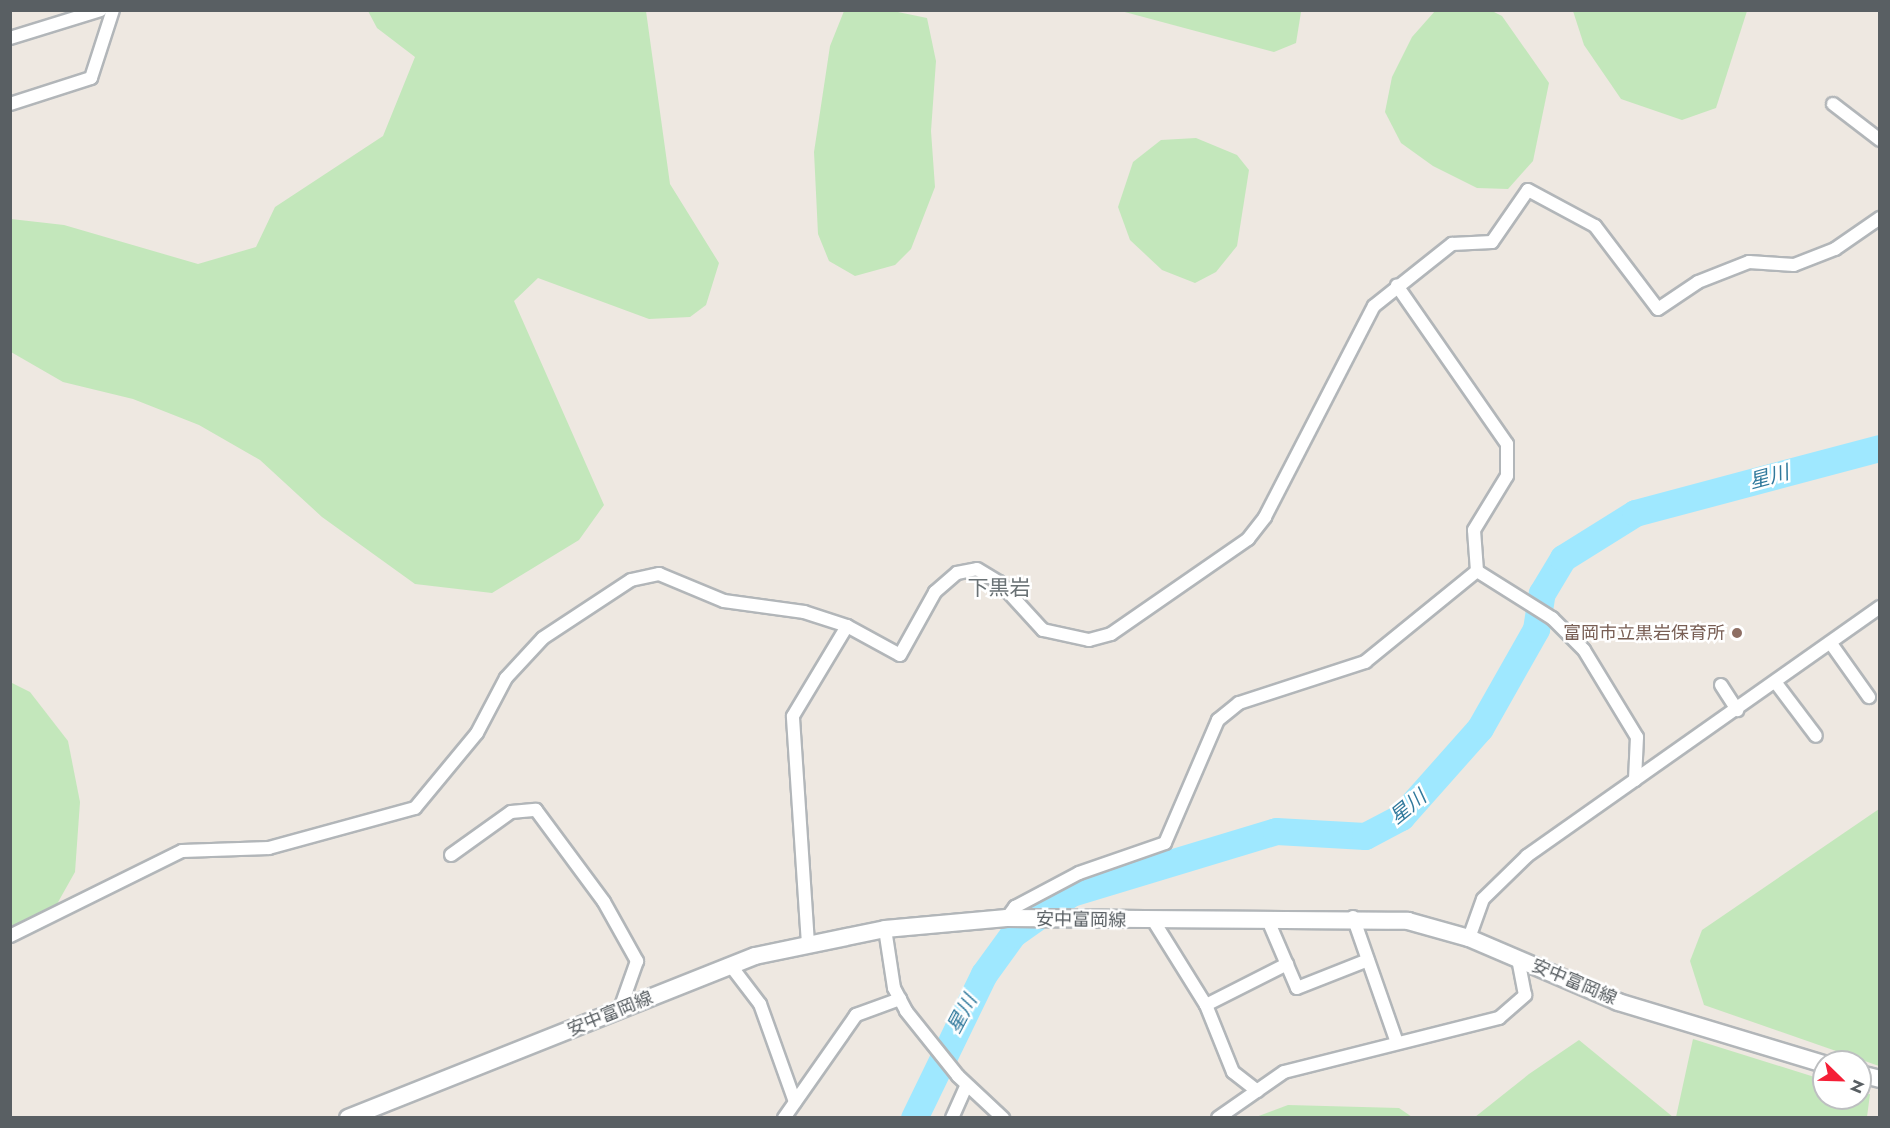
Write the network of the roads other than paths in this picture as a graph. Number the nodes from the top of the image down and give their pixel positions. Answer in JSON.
{"nodes":[{"id":1,"x":101,"y":10,"type":"edge"},
{"id":2,"x":113,"y":10,"type":"edge"},
{"id":3,"x":10,"y":38,"type":"edge"},
{"id":4,"x":10,"y":104,"type":"edge"},
{"id":5,"x":1833,"y":104,"type":"dead end"},
{"id":6,"x":1880,"y":140,"type":"edge"},
{"id":7,"x":1880,"y":218,"type":"edge"},
{"id":8,"x":1397,"y":286,"type":"junction"},
{"id":9,"x":1477,"y":571,"type":"junction"},
{"id":10,"x":1880,"y":607,"type":"edge"},
{"id":11,"x":848,"y":626,"type":"junction"},
{"id":12,"x":1832,"y":645,"type":"junction"},
{"id":13,"x":1776,"y":683,"type":"junction"},
{"id":14,"x":1721,"y":685,"type":"dead end"},
{"id":15,"x":1869,"y":696,"type":"dead end"},
{"id":16,"x":1737,"y":710,"type":"junction"},
{"id":17,"x":1816,"y":736,"type":"dead end"},
{"id":18,"x":1635,"y":780,"type":"junction"},
{"id":19,"x":451,"y":855,"type":"dead end"},
{"id":20,"x":1353,"y":917,"type":"junction"},
{"id":21,"x":1010,"y":918,"type":"junction"},
{"id":22,"x":1267,"y":918,"type":"junction"},
{"id":23,"x":1153,"y":920,"type":"junction"},
{"id":24,"x":885,"y":929,"type":"junction"},
{"id":25,"x":10,"y":936,"type":"edge"},
{"id":26,"x":1469,"y":938,"type":"junction"},
{"id":27,"x":808,"y":944,"type":"junction"},
{"id":28,"x":1518,"y":958,"type":"junction"},
{"id":29,"x":1368,"y":960,"type":"junction"},
{"id":30,"x":1287,"y":964,"type":"junction"},
{"id":31,"x":731,"y":966,"type":"junction"},
{"id":32,"x":900,"y":999,"type":"junction"},
{"id":33,"x":1206,"y":1005,"type":"junction"},
{"id":34,"x":620,"y":1009,"type":"junction"},
{"id":35,"x":1396,"y":1040,"type":"junction"},
{"id":36,"x":1812,"y":1060,"type":"edge"},
{"id":37,"x":963,"y":1081,"type":"junction"},
{"id":38,"x":1257,"y":1091,"type":"junction"},
{"id":39,"x":795,"y":1102,"type":"junction"},
{"id":40,"x":348,"y":1118,"type":"edge"},
{"id":41,"x":784,"y":1118,"type":"edge"},
{"id":42,"x":952,"y":1118,"type":"edge"},
{"id":43,"x":1003,"y":1118,"type":"edge"},
{"id":44,"x":1218,"y":1118,"type":"edge"}],
"edges":[{"from":1,"to":3,"type":"street"},
{"from":2,"to":4,"type":"street"},
{"from":5,"to":6,"type":"street"},
{"from":7,"to":8,"type":"street"},
{"from":8,"to":9,"type":"street"},
{"from":8,"to":11,"type":"street"},
{"from":9,"to":18,"type":"street"},
{"from":9,"to":21,"type":"street"},
{"from":10,"to":12,"type":"street"},
{"from":11,"to":25,"type":"street"},
{"from":11,"to":27,"type":"street"},
{"from":12,"to":13,"type":"street"},
{"from":12,"to":15,"type":"street"},
{"from":13,"to":16,"type":"street"},
{"from":13,"to":17,"type":"street"},
{"from":14,"to":16,"type":"street"},
{"from":16,"to":18,"type":"street"},
{"from":18,"to":26,"type":"street"},
{"from":19,"to":34,"type":"street"},
{"from":20,"to":22,"type":"main road","name":"安中富岡線"},
{"from":20,"to":26,"type":"main road","name":"安中富岡線"},
{"from":20,"to":29,"type":"street"},
{"from":21,"to":23,"type":"main road","name":"安中富岡線"},
{"from":21,"to":24,"type":"main road","name":"安中富岡線"},
{"from":22,"to":23,"type":"main road","name":"安中富岡線"},
{"from":22,"to":30,"type":"street"},
{"from":23,"to":33,"type":"street"},
{"from":24,"to":27,"type":"main road","name":"安中富岡線"},
{"from":24,"to":32,"type":"street"},
{"from":26,"to":28,"type":"main road","name":"安中富岡線"},
{"from":27,"to":31,"type":"main road","name":"安中富岡線"},
{"from":28,"to":35,"type":"street"},
{"from":28,"to":36,"type":"main road","name":"安中富岡線"},
{"from":29,"to":30,"type":"street"},
{"from":29,"to":35,"type":"street"},
{"from":30,"to":33,"type":"street"},
{"from":31,"to":34,"type":"main road","name":"安中富岡線"},
{"from":31,"to":39,"type":"street"},
{"from":32,"to":37,"type":"street"},
{"from":32,"to":39,"type":"street"},
{"from":33,"to":38,"type":"street"},
{"from":34,"to":40,"type":"main road","name":"安中富岡線"},
{"from":35,"to":38,"type":"street"},
{"from":37,"to":42,"type":"street"},
{"from":37,"to":43,"type":"street"},
{"from":38,"to":44,"type":"street"},
{"from":39,"to":41,"type":"street"}]}
